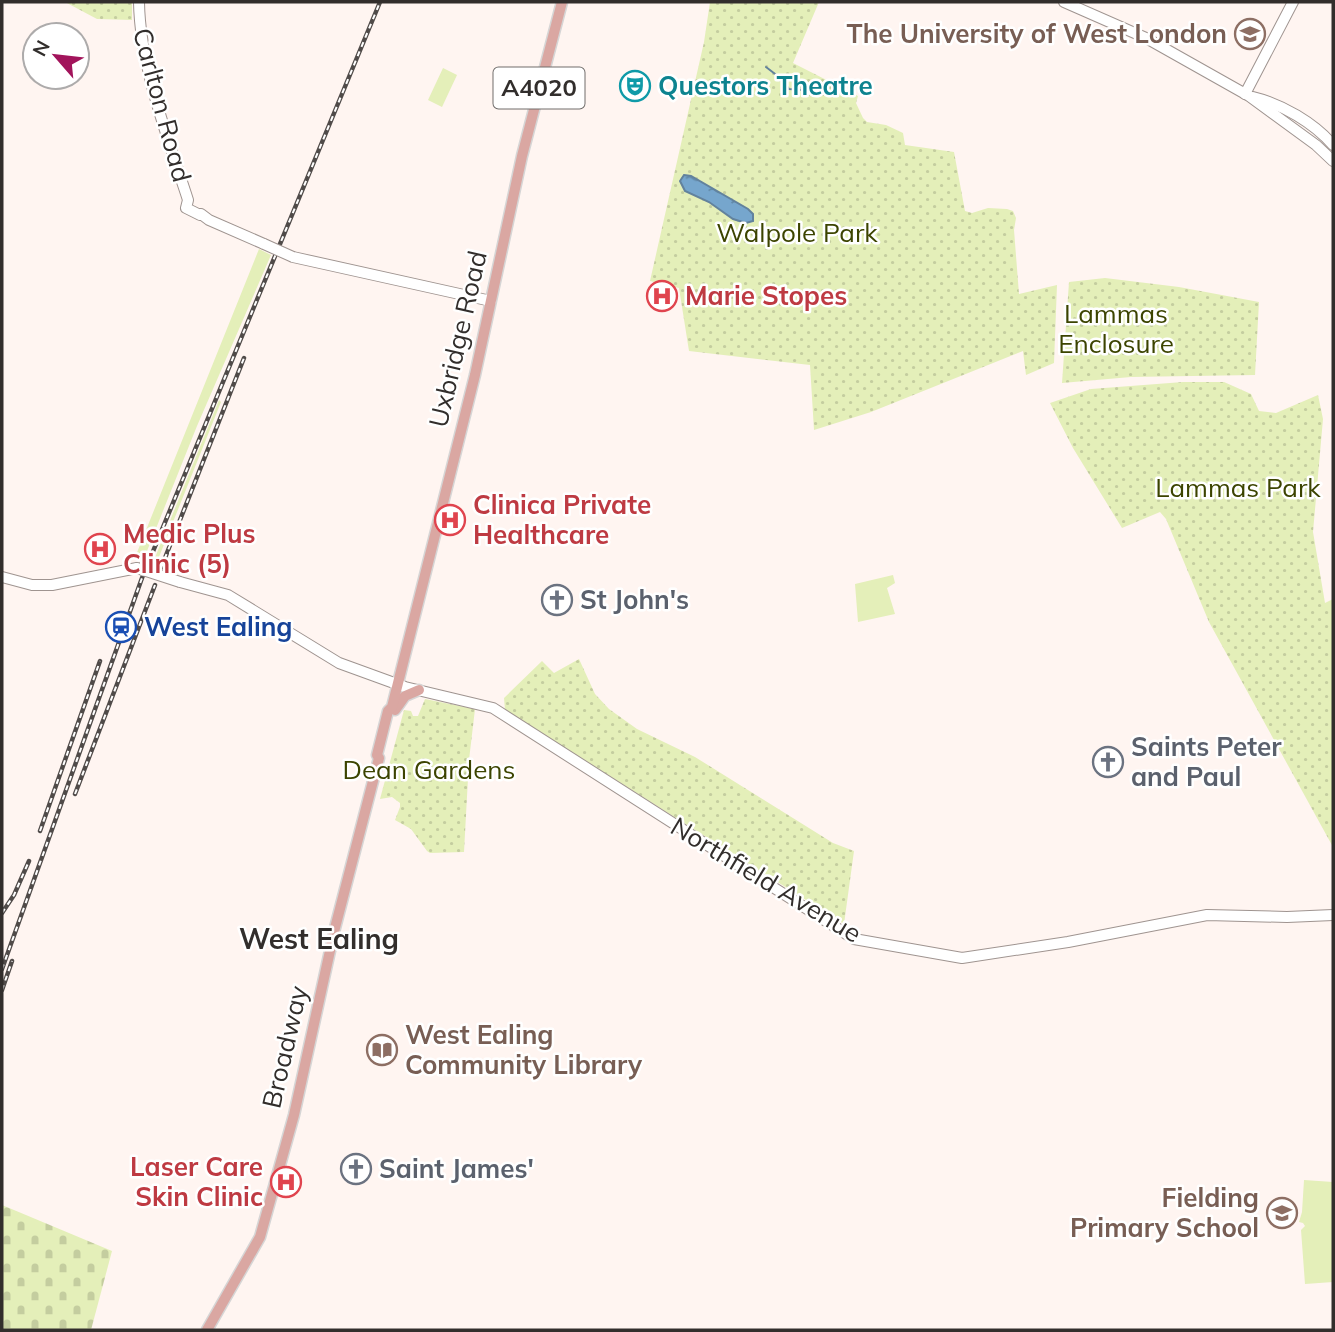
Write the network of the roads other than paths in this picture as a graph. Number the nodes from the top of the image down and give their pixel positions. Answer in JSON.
{"nodes":[{"id":1,"x":139,"y":2,"type":"edge"},
{"id":2,"x":562,"y":2,"type":"edge"},
{"id":3,"x":1064,"y":2,"type":"edge"},
{"id":4,"x":1293,"y":2,"type":"edge"},
{"id":5,"x":1247,"y":95,"type":"junction"},
{"id":6,"x":1333,"y":145,"type":"edge"},
{"id":7,"x":1333,"y":161,"type":"edge"},
{"id":8,"x":491,"y":301,"type":"junction"},
{"id":9,"x":2,"y":577,"type":"edge"},
{"id":10,"x":397,"y":685,"type":"junction"},
{"id":11,"x":419,"y":690,"type":"junction"},
{"id":12,"x":393,"y":710,"type":"junction"},
{"id":13,"x":1333,"y":915,"type":"edge"},
{"id":14,"x":206,"y":1330,"type":"edge"}],
"edges":[{"from":1,"to":8,"type":"main road","name":"Carlton Road","bridge":true},
{"from":2,"to":8,"type":"main road","name":"Uxbridge Road","number":"A4020"},
{"from":3,"to":5,"type":"main road"},
{"from":4,"to":5,"type":"main road"},
{"from":5,"to":6,"type":"main road"},
{"from":5,"to":7,"type":"main road"},
{"from":8,"to":10,"type":"main road","name":"Uxbridge Road","number":"A4020"},
{"from":9,"to":10,"type":"main road","name":"Northfield Avenue","bridge":true},
{"from":10,"to":11,"type":"main road","name":"Northfield Avenue"},
{"from":10,"to":12,"type":"main road","name":"Broadway","number":"A4020"},
{"from":11,"to":12,"type":"main road"},
{"from":11,"to":13,"type":"main road","name":"Northfield Avenue"},
{"from":12,"to":14,"type":"main road","name":"Broadway","number":"A4020"}]}
